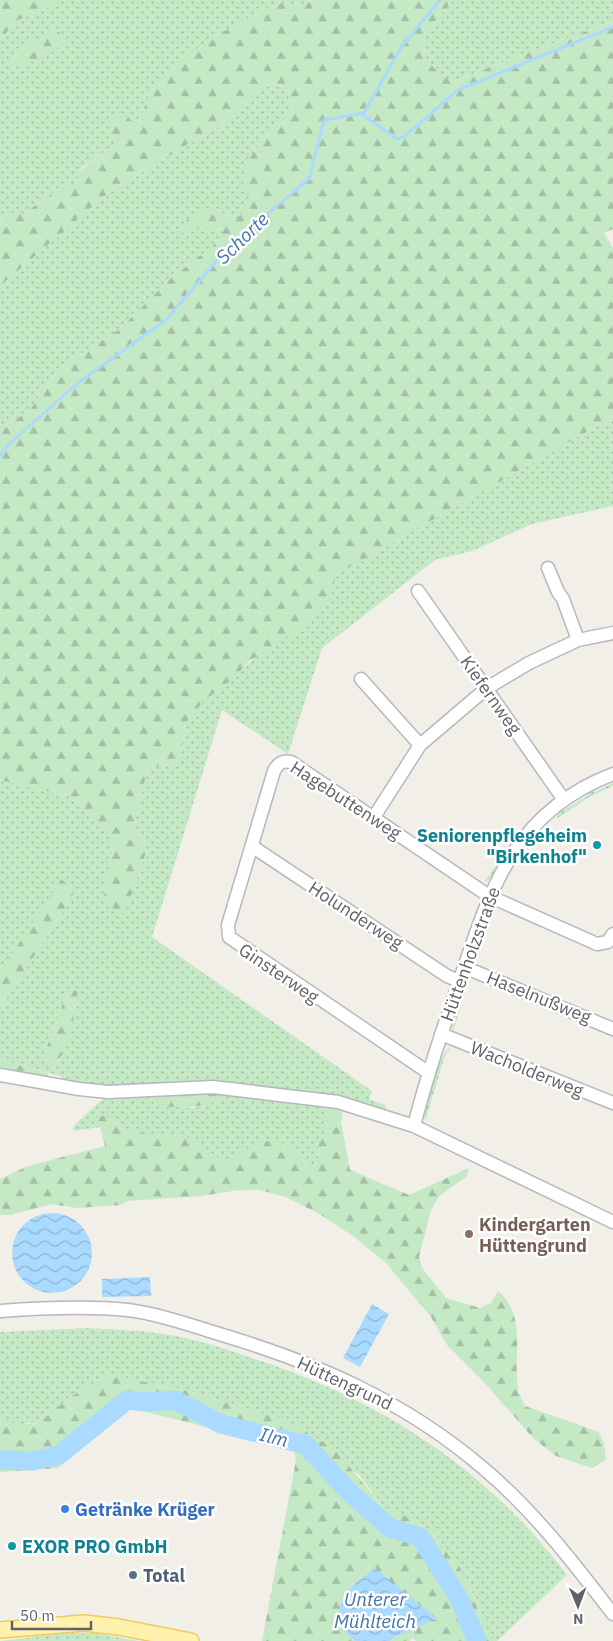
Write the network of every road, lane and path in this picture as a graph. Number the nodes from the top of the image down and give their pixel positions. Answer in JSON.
{"nodes":[{"id":1,"x":548,"y":568,"type":"dead end"},
{"id":2,"x":418,"y":591,"type":"dead end"},
{"id":3,"x":613,"y":633,"type":"edge"},
{"id":4,"x":578,"y":640,"type":"junction"},
{"id":5,"x":361,"y":679,"type":"dead end"},
{"id":6,"x":487,"y":688,"type":"junction"},
{"id":7,"x":420,"y":745,"type":"junction"},
{"id":8,"x":276,"y":766,"type":"joint"},
{"id":9,"x":613,"y":774,"type":"edge"},
{"id":10,"x":564,"y":800,"type":"junction"},
{"id":11,"x":374,"y":817,"type":"junction"},
{"id":12,"x":253,"y":847,"type":"junction"},
{"id":13,"x":489,"y":896,"type":"junction"},
{"id":14,"x":613,"y":934,"type":"edge"},
{"id":15,"x":464,"y":967,"type":"junction"},
{"id":16,"x":460,"y":981,"type":"junction"},
{"id":17,"x":613,"y":1028,"type":"edge"},
{"id":18,"x":442,"y":1034,"type":"junction"},
{"id":19,"x":429,"y":1073,"type":"junction"},
{"id":20,"x":0,"y":1075,"type":"edge"},
{"id":21,"x":613,"y":1104,"type":"edge"},
{"id":22,"x":414,"y":1126,"type":"junction"},
{"id":23,"x":613,"y":1222,"type":"edge"},
{"id":24,"x":0,"y":1311,"type":"edge"},
{"id":25,"x":613,"y":1614,"type":"edge"},
{"id":26,"x":0,"y":1630,"type":"edge"},
{"id":27,"x":191,"y":1641,"type":"edge"}],
"edges":[{"from":1,"to":4,"type":"street"},
{"from":2,"to":6,"type":"street","name":"Kiefernweg"},
{"from":3,"to":4,"type":"street"},
{"from":4,"to":6,"type":"street"},
{"from":5,"to":7,"type":"street"},
{"from":6,"to":7,"type":"street"},
{"from":6,"to":10,"type":"street","name":"Kiefernweg"},
{"from":7,"to":11,"type":"street"},
{"from":8,"to":11,"type":"street","name":"Hagebuttenweg"},
{"from":8,"to":12,"type":"street","name":"Ginsterweg"},
{"from":9,"to":10,"type":"street","name":"Hüttenholzstraße"},
{"from":10,"to":13,"type":"street","name":"Hüttenholzstraße"},
{"from":11,"to":13,"type":"street","name":"Hagebuttenweg"},
{"from":12,"to":16,"type":"street","name":"Holunderweg"},
{"from":12,"to":19,"type":"street","name":"Ginsterweg"},
{"from":13,"to":14,"type":"street","name":"Hagebuttenweg"},
{"from":13,"to":15,"type":"street","name":"Hüttenholzstraße"},
{"from":15,"to":16,"type":"street","name":"Hüttenholzstraße"},
{"from":15,"to":17,"type":"street","name":"Haselnußweg"},
{"from":16,"to":18,"type":"street","name":"Hüttenholzstraße"},
{"from":18,"to":19,"type":"street","name":"Hüttenholzstraße"},
{"from":18,"to":21,"type":"street","name":"Wacholderweg"},
{"from":19,"to":22,"type":"street","name":"Hüttenholzstraße"},
{"from":20,"to":22,"type":"street"},
{"from":22,"to":23,"type":"street"},
{"from":24,"to":25,"type":"street","name":"Hüttengrund"},
{"from":26,"to":27,"type":"main road"}]}
